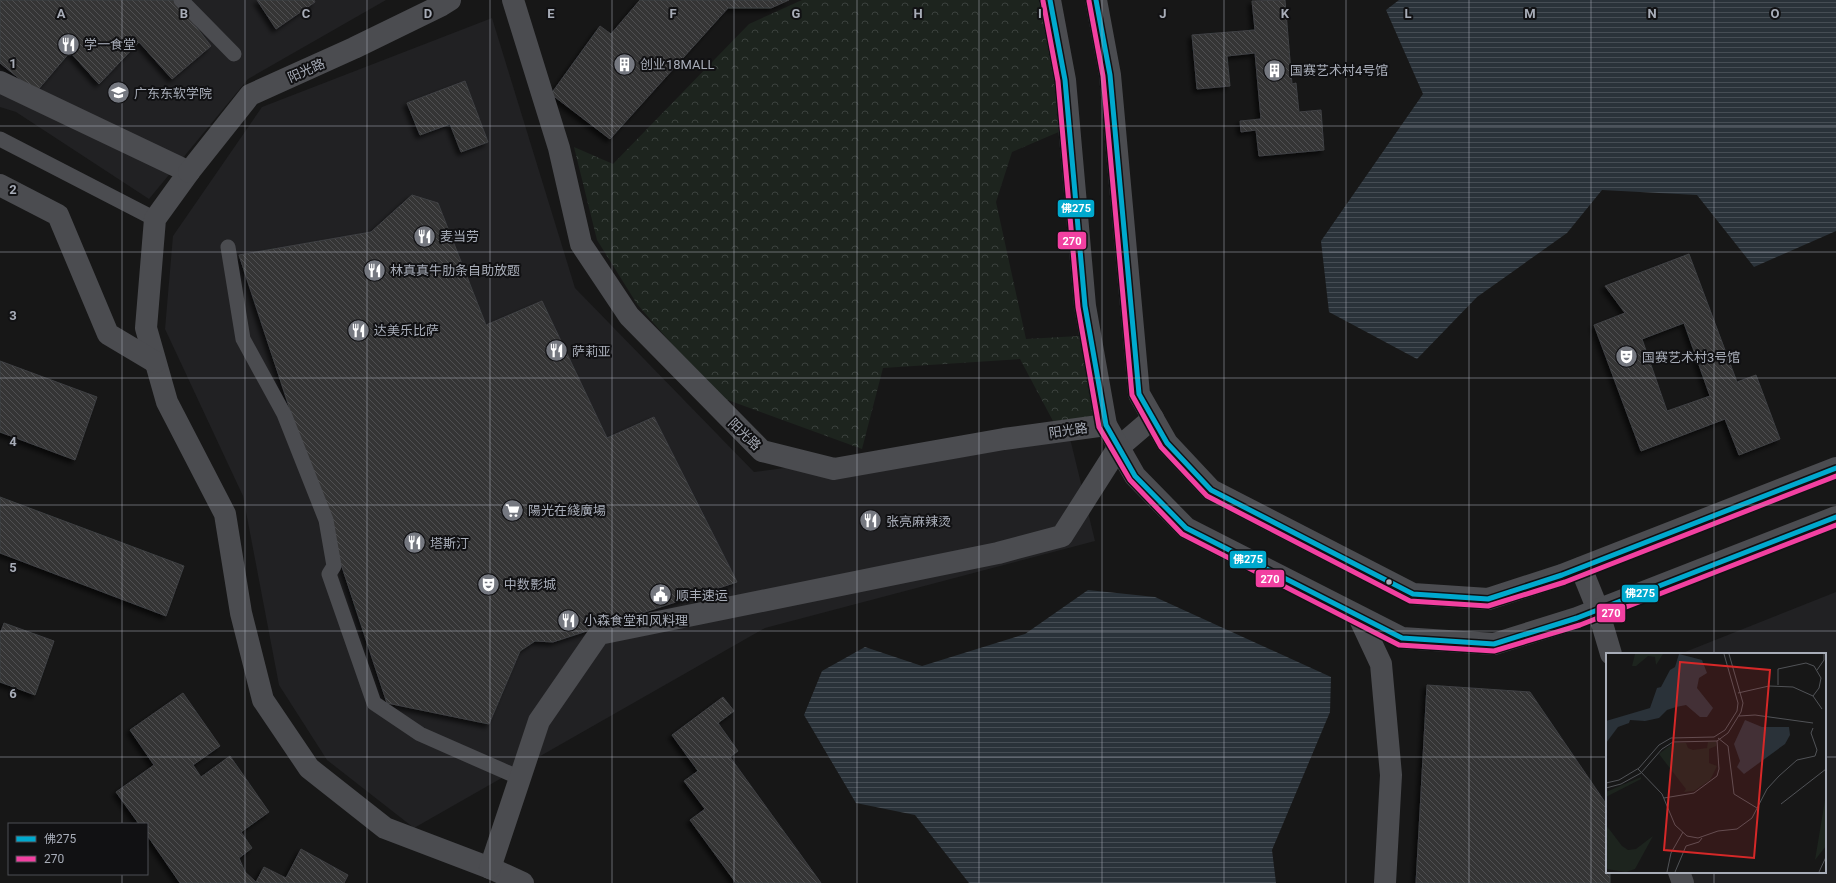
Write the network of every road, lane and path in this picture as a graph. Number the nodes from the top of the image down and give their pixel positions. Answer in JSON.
{"nodes":[{"id":1,"x":181,"y":0,"type":"edge"},
{"id":2,"x":450,"y":0,"type":"edge"},
{"id":3,"x":513,"y":0,"type":"edge"},
{"id":4,"x":1050,"y":0,"type":"edge"},
{"id":5,"x":1096,"y":0,"type":"edge"},
{"id":6,"x":234,"y":54,"type":"dead end"},
{"id":7,"x":0,"y":82,"type":"edge"},
{"id":8,"x":0,"y":139,"type":"edge"},
{"id":9,"x":189,"y":172,"type":"junction"},
{"id":10,"x":0,"y":185,"type":"edge"},
{"id":11,"x":155,"y":219,"type":"junction"},
{"id":12,"x":228,"y":247,"type":"dead end"},
{"id":13,"x":155,"y":362,"type":"junction"},
{"id":14,"x":1153,"y":418,"type":"junction"},
{"id":15,"x":1106,"y":425,"type":"junction"},
{"id":16,"x":1118,"y":448,"type":"junction"},
{"id":17,"x":1836,"y":468,"type":"edge"},
{"id":18,"x":1836,"y":517,"type":"edge"},
{"id":19,"x":1581,"y":568,"type":"junction"},
{"id":20,"x":1598,"y":610,"type":"junction"},
{"id":21,"x":1359,"y":617,"type":"junction"},
{"id":22,"x":1612,"y":653,"type":"edge"},
{"id":23,"x":520,"y":778,"type":"junction"},
{"id":24,"x":490,"y":868,"type":"junction"},
{"id":25,"x":1679,"y":873,"type":"edge"},
{"id":26,"x":523,"y":883,"type":"edge"},
{"id":27,"x":1385,"y":883,"type":"edge"},
{"id":28,"x":1683,"y":883,"type":"edge"}],
"edges":[{"from":1,"to":6,"type":"lane"},
{"from":2,"to":9,"type":"street","name":"阳光路"},
{"from":3,"to":15,"type":"street","name":"阳光路"},
{"from":4,"to":15,"type":"street"},
{"from":5,"to":14,"type":"street"},
{"from":7,"to":9,"type":"street"},
{"from":8,"to":11,"type":"lane"},
{"from":9,"to":11,"type":"street","name":"阳光路"},
{"from":10,"to":13,"type":"street"},
{"from":11,"to":13,"type":"street"},
{"from":12,"to":23,"type":"lane"},
{"from":13,"to":24,"type":"street"},
{"from":14,"to":16,"type":"street"},
{"from":14,"to":19,"type":"street"},
{"from":15,"to":16,"type":"street"},
{"from":16,"to":21,"type":"street"},
{"from":16,"to":23,"type":"street"},
{"from":17,"to":19,"type":"street"},
{"from":18,"to":20,"type":"street"},
{"from":19,"to":20,"type":"street"},
{"from":20,"to":21,"type":"street"},
{"from":20,"to":22,"type":"street"},
{"from":21,"to":27,"type":"street"},
{"from":23,"to":24,"type":"street"},
{"from":24,"to":26,"type":"street"},
{"from":25,"to":28,"type":"street"}]}
